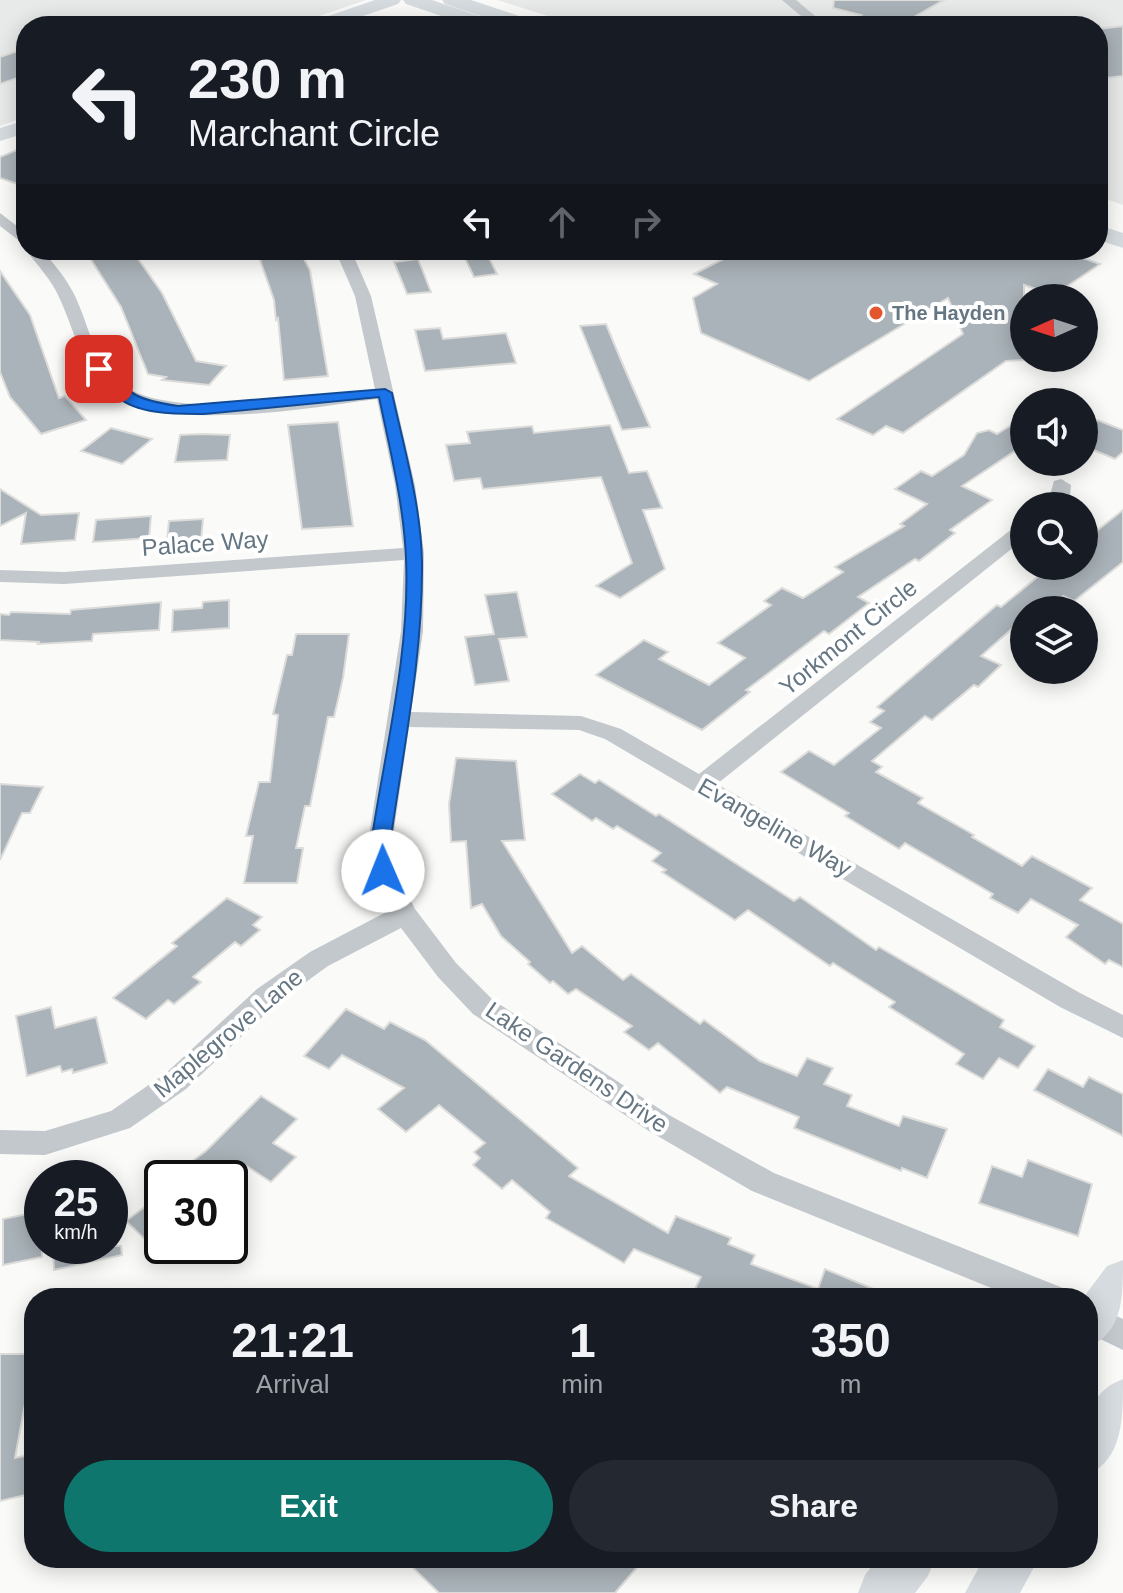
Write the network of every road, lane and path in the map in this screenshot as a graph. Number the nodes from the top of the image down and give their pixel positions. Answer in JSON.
{"nodes":[{"id":1,"x":392,"y":0,"type":"edge"},
{"id":2,"x":413,"y":0,"type":"edge"},
{"id":3,"x":452,"y":0,"type":"edge"},
{"id":4,"x":788,"y":0,"type":"edge"},
{"id":5,"x":346,"y":16,"type":"edge"},
{"id":6,"x":460,"y":16,"type":"edge"},
{"id":7,"x":500,"y":16,"type":"edge"},
{"id":8,"x":808,"y":16,"type":"edge"},
{"id":9,"x":0,"y":218,"type":"edge"},
{"id":10,"x":16,"y":232,"type":"edge"},
{"id":11,"x":41,"y":260,"type":"edge"},
{"id":12,"x":347,"y":260,"type":"edge"},
{"id":13,"x":385,"y":393,"type":"junction"},
{"id":14,"x":1061,"y":485,"type":"dead end"},
{"id":15,"x":1060,"y":492,"type":"edge"},
{"id":16,"x":1010,"y":540,"type":"edge"},
{"id":17,"x":414,"y":553,"type":"junction"},
{"id":18,"x":0,"y":576,"type":"edge"},
{"id":19,"x":401,"y":719,"type":"junction"},
{"id":20,"x":702,"y":784,"type":"junction"},
{"id":21,"x":405,"y":914,"type":"junction"},
{"id":22,"x":1123,"y":1027,"type":"edge"},
{"id":23,"x":0,"y":1142,"type":"edge"},
{"id":24,"x":1123,"y":1280,"type":"edge"},
{"id":25,"x":1027,"y":1288,"type":"edge"},
{"id":26,"x":1098,"y":1324,"type":"edge"},
{"id":27,"x":1123,"y":1401,"type":"edge"},
{"id":28,"x":1098,"y":1437,"type":"edge"},
{"id":29,"x":902,"y":1568,"type":"edge"},
{"id":30,"x":1007,"y":1568,"type":"edge"},
{"id":31,"x":883,"y":1593,"type":"edge"},
{"id":32,"x":990,"y":1593,"type":"edge"}],
"edges":[{"from":1,"to":5,"type":"street"},
{"from":2,"to":6,"type":"main road"},
{"from":3,"to":7,"type":"main road"},
{"from":4,"to":8,"type":"street"},
{"from":9,"to":10,"type":"street"},
{"from":11,"to":13,"type":"street"},
{"from":12,"to":13,"type":"street","name":"Lake Gardens Drive"},
{"from":13,"to":17,"type":"street","name":"Lake Gardens Drive"},
{"from":14,"to":15,"type":"street"},
{"from":16,"to":20,"type":"street","name":"Yorkmont Circle"},
{"from":17,"to":18,"type":"street","name":"Palace Way"},
{"from":17,"to":19,"type":"street","name":"Lake Gardens Drive"},
{"from":19,"to":20,"type":"street","name":"Evangeline Way"},
{"from":19,"to":21,"type":"street","name":"Lake Gardens Drive"},
{"from":20,"to":22,"type":"street","name":"Evangeline Way"},
{"from":21,"to":23,"type":"street","name":"Maplegrove Lane"},
{"from":21,"to":25,"type":"street","name":"Lake Gardens Drive"},
{"from":24,"to":26,"type":"street"},
{"from":27,"to":28,"type":"street"},
{"from":29,"to":31,"type":"street"},
{"from":30,"to":32,"type":"street"}]}
